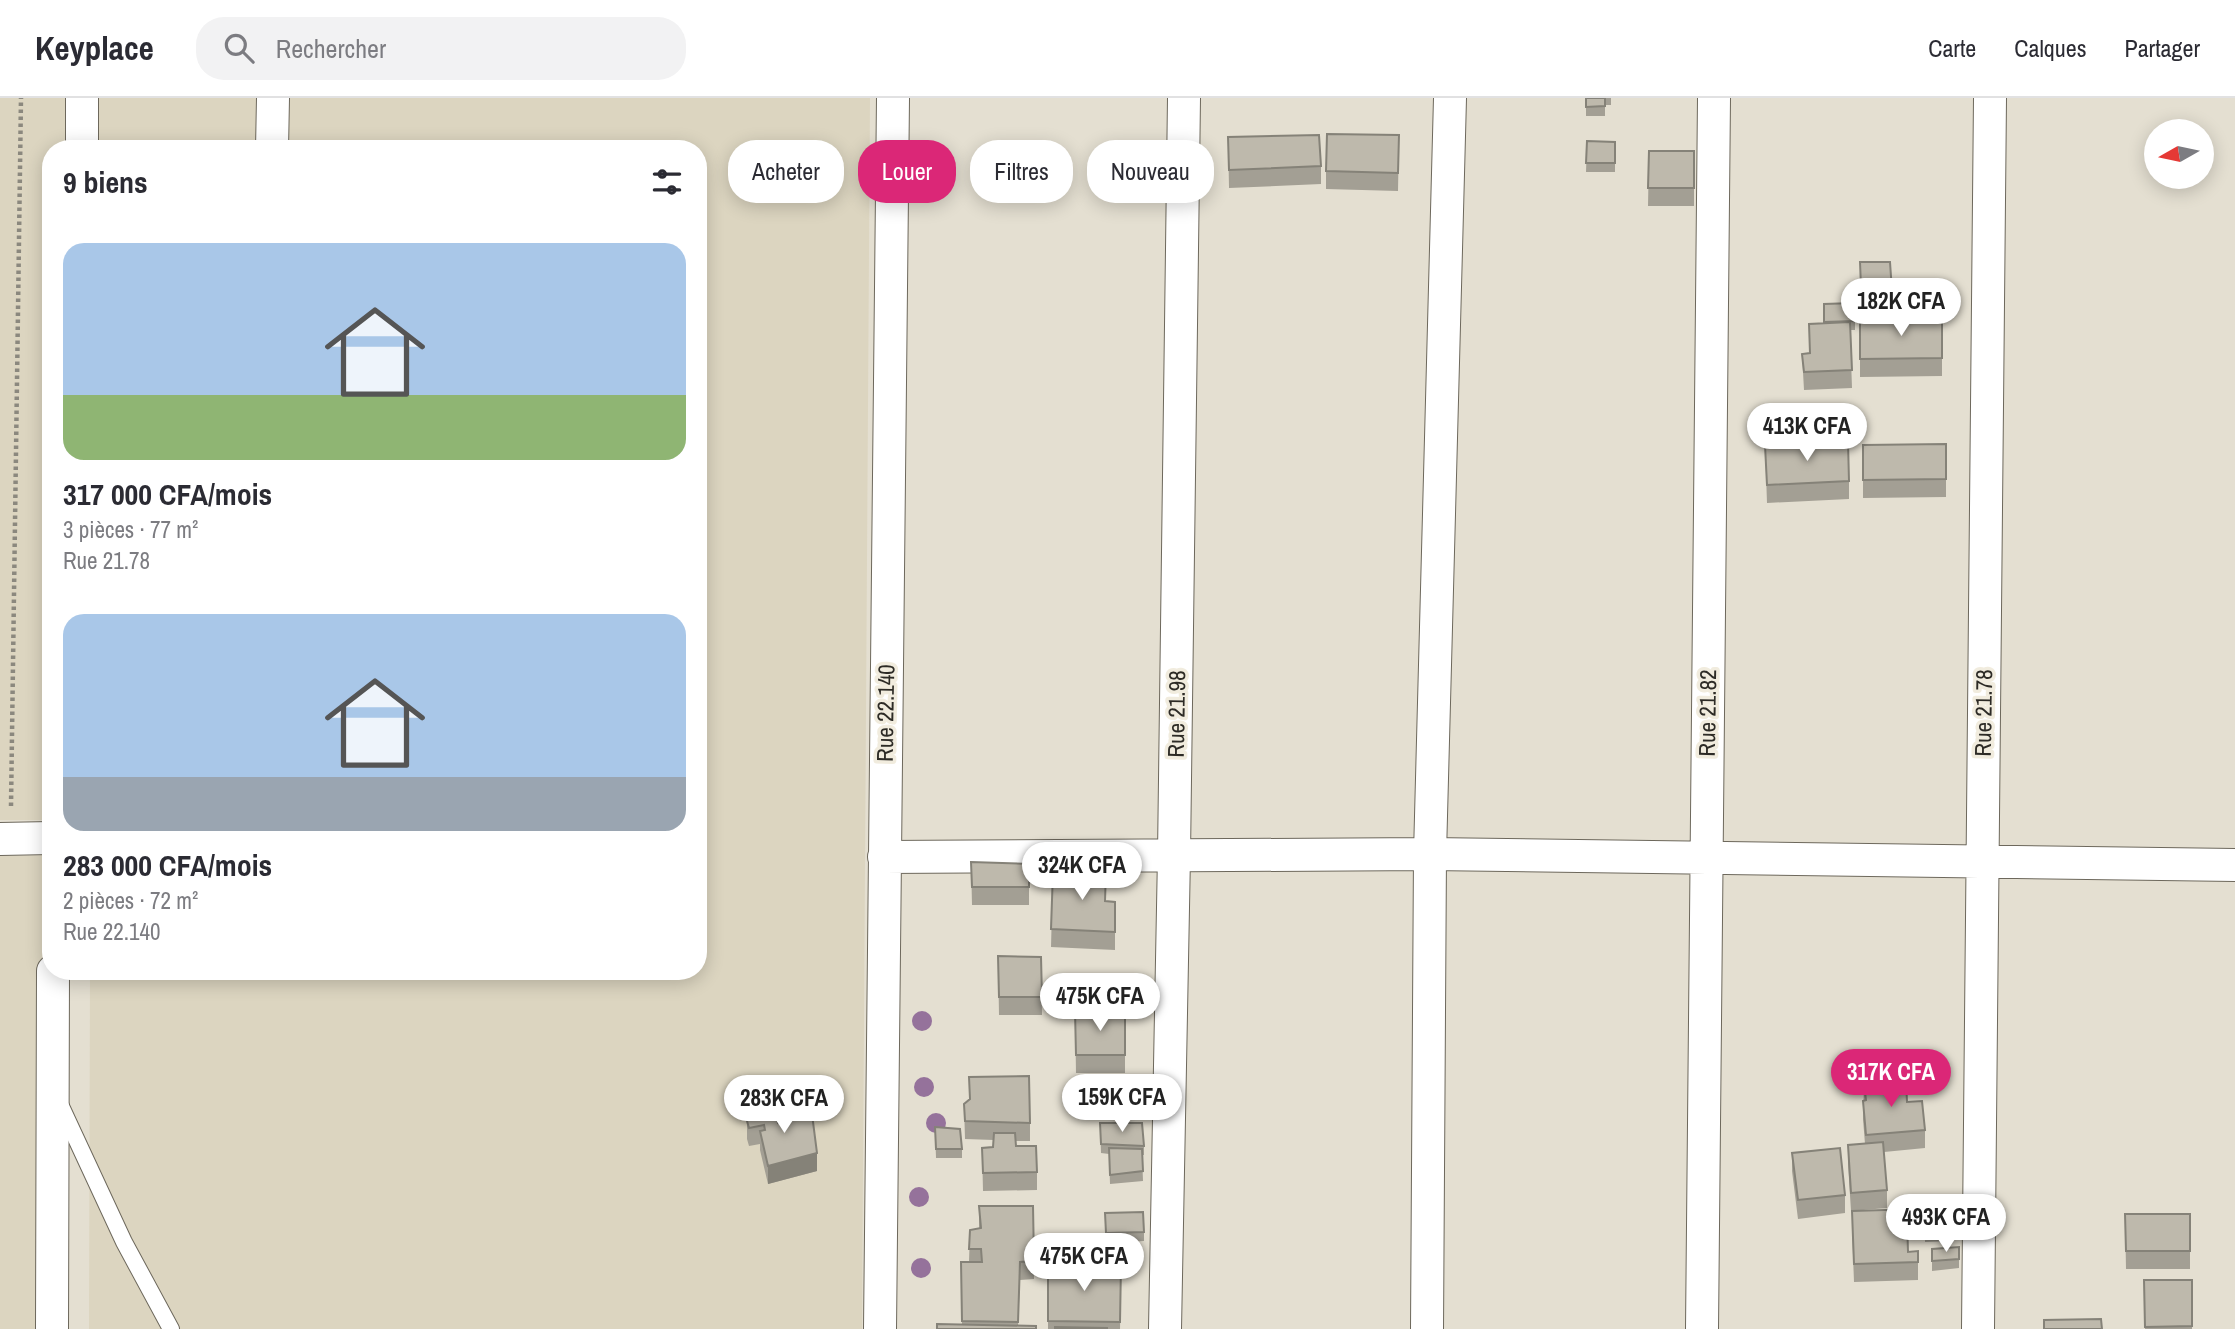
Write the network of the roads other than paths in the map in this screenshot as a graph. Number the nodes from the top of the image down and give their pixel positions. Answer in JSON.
{"nodes":[{"id":1,"x":82,"y":98,"type":"edge"},
{"id":2,"x":273,"y":98,"type":"edge"},
{"id":3,"x":893,"y":98,"type":"edge"},
{"id":4,"x":1184,"y":98,"type":"edge"},
{"id":5,"x":1450,"y":98,"type":"edge"},
{"id":6,"x":1714,"y":98,"type":"edge"},
{"id":7,"x":1990,"y":98,"type":"edge"},
{"id":8,"x":82,"y":140,"type":"edge"},
{"id":9,"x":272,"y":140,"type":"edge"},
{"id":10,"x":42,"y":838,"type":"edge"},
{"id":11,"x":5,"y":839,"type":"edge"},
{"id":12,"x":1430,"y":854,"type":"junction"},
{"id":13,"x":1174,"y":855,"type":"junction"},
{"id":14,"x":884,"y":857,"type":"junction"},
{"id":15,"x":1706,"y":859,"type":"junction"},
{"id":16,"x":1982,"y":860,"type":"junction"},
{"id":17,"x":2235,"y":865,"type":"edge"},
{"id":18,"x":53,"y":980,"type":"edge"},
{"id":19,"x":52,"y":1087,"type":"junction"},
{"id":20,"x":52,"y":1329,"type":"edge"},
{"id":21,"x":171,"y":1329,"type":"edge"},
{"id":22,"x":880,"y":1329,"type":"edge"},
{"id":23,"x":1165,"y":1329,"type":"edge"},
{"id":24,"x":1427,"y":1329,"type":"edge"},
{"id":25,"x":1702,"y":1329,"type":"edge"},
{"id":26,"x":1978,"y":1329,"type":"edge"}],
"edges":[{"from":1,"to":8,"type":"street"},
{"from":2,"to":9,"type":"street"},
{"from":3,"to":14,"type":"street","name":"Rue 22.140"},
{"from":4,"to":13,"type":"street","name":"Rue 21.98"},
{"from":5,"to":12,"type":"street"},
{"from":6,"to":15,"type":"street","name":"Rue 21.82"},
{"from":7,"to":16,"type":"street","name":"Rue 21.78"},
{"from":10,"to":11,"type":"street"},
{"from":12,"to":13,"type":"street"},
{"from":12,"to":15,"type":"street"},
{"from":12,"to":24,"type":"street"},
{"from":13,"to":14,"type":"street"},
{"from":13,"to":23,"type":"street","name":"Rue 21.98"},
{"from":14,"to":22,"type":"street","name":"Rue 22.140"},
{"from":15,"to":16,"type":"street"},
{"from":15,"to":25,"type":"street","name":"Rue 21.82"},
{"from":16,"to":17,"type":"street"},
{"from":16,"to":26,"type":"street","name":"Rue 21.78"},
{"from":18,"to":19,"type":"street"},
{"from":19,"to":20,"type":"street"},
{"from":19,"to":21,"type":"lane"}]}
